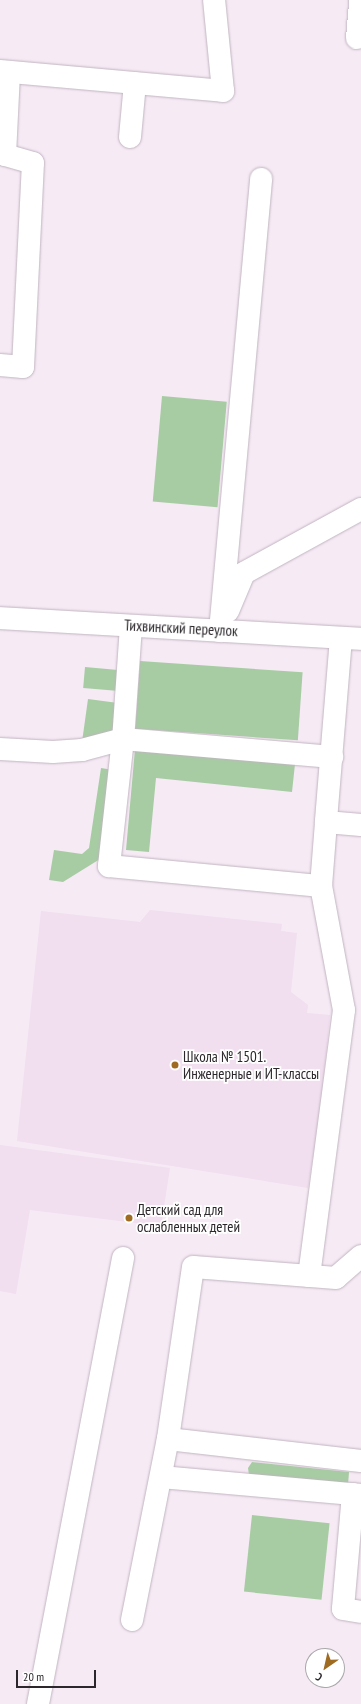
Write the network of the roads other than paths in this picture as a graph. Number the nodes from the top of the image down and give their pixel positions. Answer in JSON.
{"nodes":[{"id":1,"x":214,"y":0,"type":"edge"},
{"id":2,"x":360,"y":0,"type":"edge"},
{"id":3,"x":357,"y":38,"type":"dead end"},
{"id":4,"x":5,"y":71,"type":"edge"},
{"id":5,"x":135,"y":83,"type":"junction"},
{"id":6,"x":130,"y":137,"type":"dead end"},
{"id":7,"x":261,"y":179,"type":"dead end"},
{"id":8,"x":0,"y":365,"type":"edge"},
{"id":9,"x":361,"y":509,"type":"edge"},
{"id":10,"x":0,"y":618,"type":"edge"},
{"id":11,"x":132,"y":626,"type":"junction"},
{"id":12,"x":220,"y":631,"type":"junction"},
{"id":13,"x":351,"y":639,"type":"edge"},
{"id":14,"x":123,"y":739,"type":"junction"},
{"id":15,"x":0,"y":749,"type":"edge"},
{"id":16,"x":332,"y":757,"type":"junction"},
{"id":17,"x":326,"y":822,"type":"junction"},
{"id":18,"x":361,"y":825,"type":"edge"},
{"id":19,"x":321,"y":886,"type":"junction"},
{"id":20,"x":361,"y":1256,"type":"edge"},
{"id":21,"x":123,"y":1258,"type":"dead end"},
{"id":22,"x":309,"y":1276,"type":"junction"},
{"id":23,"x":168,"y":1439,"type":"junction"},
{"id":24,"x":361,"y":1461,"type":"edge"},
{"id":25,"x":161,"y":1478,"type":"junction"},
{"id":26,"x":357,"y":1495,"type":"edge"},
{"id":27,"x":361,"y":1612,"type":"edge"},
{"id":28,"x":132,"y":1620,"type":"dead end"},
{"id":29,"x":38,"y":1704,"type":"edge"}],
"edges":[{"from":1,"to":5,"type":"street"},
{"from":2,"to":3,"type":"street"},
{"from":4,"to":5,"type":"street"},
{"from":4,"to":8,"type":"street"},
{"from":5,"to":6,"type":"street"},
{"from":7,"to":12,"type":"street"},
{"from":9,"to":12,"type":"street"},
{"from":10,"to":11,"type":"street","name":"Тихвинский переулок"},
{"from":11,"to":12,"type":"street","name":"Тихвинский переулок"},
{"from":11,"to":14,"type":"street"},
{"from":12,"to":13,"type":"street","name":"Тихвинский переулок"},
{"from":13,"to":16,"type":"street"},
{"from":14,"to":15,"type":"street"},
{"from":14,"to":16,"type":"street"},
{"from":14,"to":19,"type":"street"},
{"from":16,"to":17,"type":"street"},
{"from":17,"to":18,"type":"street"},
{"from":17,"to":19,"type":"street"},
{"from":19,"to":22,"type":"street"},
{"from":20,"to":22,"type":"street"},
{"from":21,"to":29,"type":"street"},
{"from":22,"to":23,"type":"street"},
{"from":23,"to":24,"type":"street"},
{"from":23,"to":25,"type":"street"},
{"from":25,"to":26,"type":"street"},
{"from":25,"to":28,"type":"street"},
{"from":26,"to":27,"type":"street"}]}
